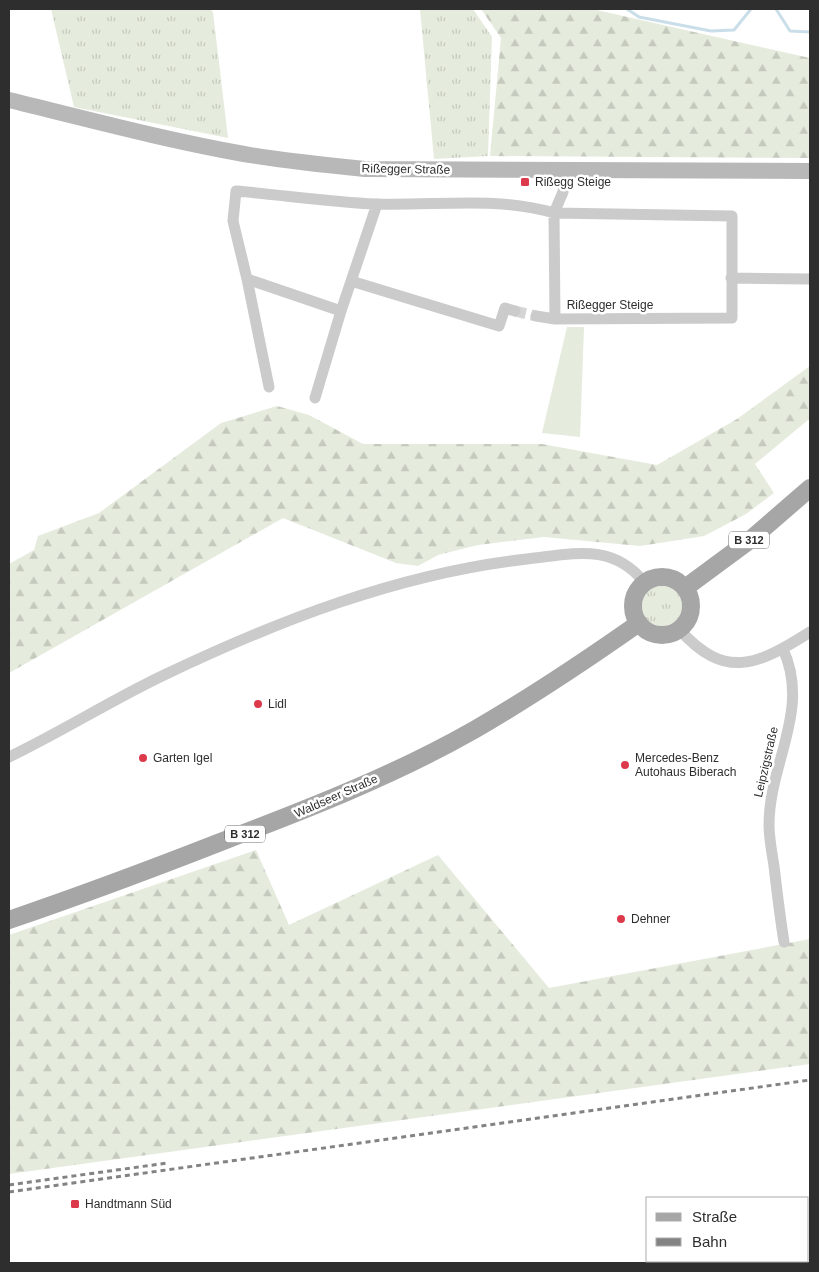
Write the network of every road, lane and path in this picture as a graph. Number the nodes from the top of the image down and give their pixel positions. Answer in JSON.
{"nodes":[{"id":1,"x":9,"y":100,"type":"edge"},
{"id":2,"x":565,"y":171,"type":"junction"},
{"id":3,"x":810,"y":171,"type":"edge"},
{"id":4,"x":377,"y":204,"type":"junction"},
{"id":5,"x":554,"y":214,"type":"junction"},
{"id":6,"x":731,"y":278,"type":"junction"},
{"id":7,"x":247,"y":279,"type":"junction"},
{"id":8,"x":810,"y":279,"type":"edge"},
{"id":9,"x":351,"y":281,"type":"junction"},
{"id":10,"x":341,"y":311,"type":"junction"},
{"id":11,"x":515,"y":311,"type":"dead end"},
{"id":12,"x":536,"y":316,"type":"tunnel mouth"},
{"id":13,"x":554,"y":318,"type":"junction"},
{"id":14,"x":269,"y":387,"type":"dead end"},
{"id":15,"x":315,"y":398,"type":"dead end"},
{"id":16,"x":810,"y":488,"type":"edge"},
{"id":17,"x":645,"y":583,"type":"junction"},
{"id":18,"x":685,"y":588,"type":"junction"},
{"id":19,"x":639,"y":623,"type":"junction"},
{"id":20,"x":679,"y":629,"type":"junction"},
{"id":21,"x":810,"y":632,"type":"edge"},
{"id":22,"x":783,"y":649,"type":"junction"},
{"id":23,"x":9,"y":756,"type":"edge"},
{"id":24,"x":9,"y":920,"type":"edge"},
{"id":25,"x":784,"y":942,"type":"dead end"}],
"edges":[{"from":1,"to":2,"type":"street","name":"Rißegger Straße"},
{"from":2,"to":3,"type":"street","name":"Rißegger Straße"},
{"from":2,"to":5,"type":"street","name":"Rißegger Steige"},
{"from":4,"to":5,"type":"street","name":"Rißegger Steige"},
{"from":4,"to":7,"type":"street","name":"Rißegger Steige"},
{"from":4,"to":9,"type":"street"},
{"from":5,"to":6,"type":"street","name":"Rißegger Steige"},
{"from":5,"to":13,"type":"street","name":"Rißegger Steige"},
{"from":6,"to":8,"type":"street"},
{"from":6,"to":13,"type":"street","name":"Rißegger Steige"},
{"from":7,"to":10,"type":"street"},
{"from":7,"to":14,"type":"street","name":"Rißegger Steige"},
{"from":9,"to":10,"type":"street"},
{"from":9,"to":11,"type":"street"},
{"from":10,"to":15,"type":"street"},
{"from":12,"to":13,"type":"street"},
{"from":16,"to":18,"type":"main road","number":"B 312"},
{"from":17,"to":18,"type":"main road"},
{"from":17,"to":19,"type":"main road"},
{"from":17,"to":23,"type":"street"},
{"from":18,"to":20,"type":"main road"},
{"from":19,"to":20,"type":"main road"},
{"from":19,"to":24,"type":"main road","name":"Waldseer Straße","number":"B 312"},
{"from":20,"to":22,"type":"street"},
{"from":21,"to":22,"type":"street"},
{"from":22,"to":25,"type":"street","name":"Leipzigstraße"}]}
